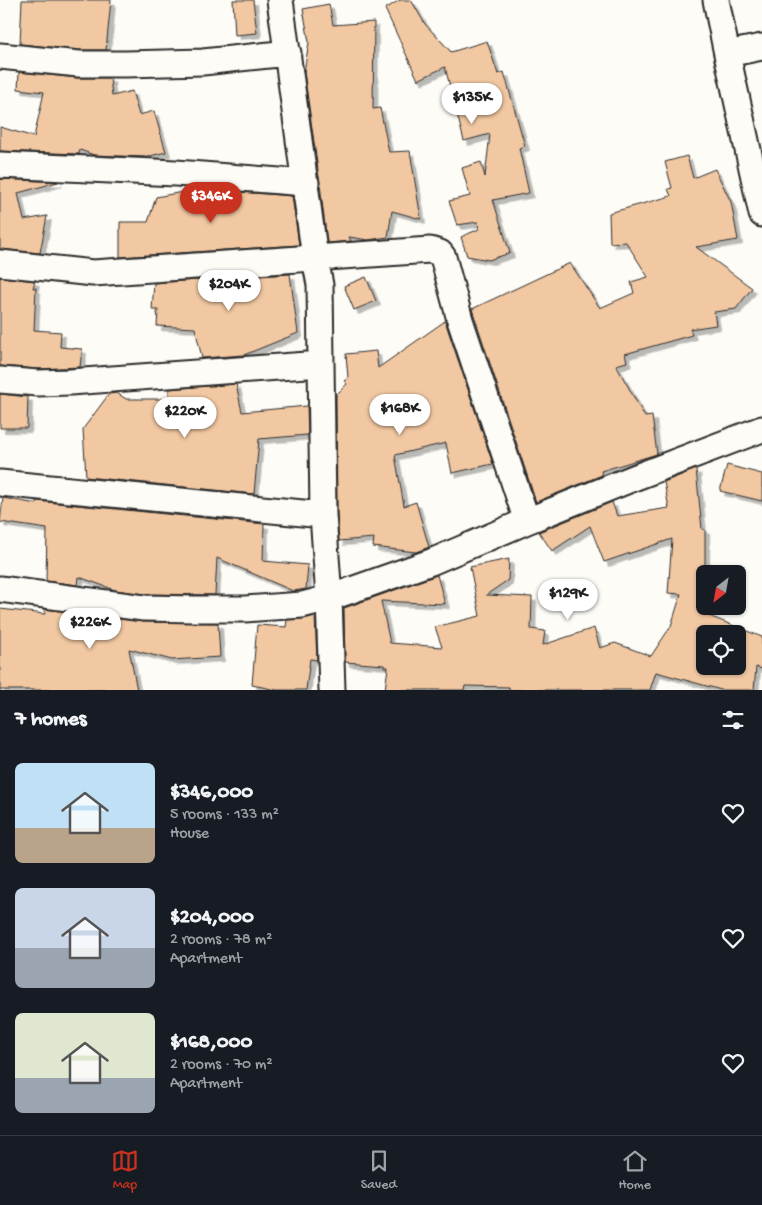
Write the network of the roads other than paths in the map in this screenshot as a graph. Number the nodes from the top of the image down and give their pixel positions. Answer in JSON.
{"nodes":[{"id":1,"x":280,"y":0,"type":"edge"},
{"id":2,"x":716,"y":0,"type":"edge"},
{"id":3,"x":762,"y":47,"type":"edge"},
{"id":4,"x":288,"y":53,"type":"junction"},
{"id":5,"x":727,"y":54,"type":"junction"},
{"id":6,"x":0,"y":56,"type":"edge"},
{"id":7,"x":0,"y":165,"type":"edge"},
{"id":8,"x":306,"y":183,"type":"junction"},
{"id":9,"x":762,"y":214,"type":"edge"},
{"id":10,"x":316,"y":258,"type":"junction"},
{"id":11,"x":0,"y":263,"type":"edge"},
{"id":12,"x":321,"y":364,"type":"junction"},
{"id":13,"x":0,"y":380,"type":"edge"},
{"id":14,"x":762,"y":429,"type":"edge"},
{"id":15,"x":0,"y":483,"type":"edge"},
{"id":16,"x":323,"y":514,"type":"junction"},
{"id":17,"x":527,"y":520,"type":"junction"},
{"id":18,"x":0,"y":589,"type":"edge"},
{"id":19,"x":329,"y":598,"type":"junction"},
{"id":20,"x":332,"y":690,"type":"edge"}],
"edges":[{"from":1,"to":4,"type":"street"},
{"from":2,"to":5,"type":"street"},
{"from":3,"to":5,"type":"street"},
{"from":4,"to":6,"type":"street"},
{"from":4,"to":8,"type":"street"},
{"from":5,"to":9,"type":"street"},
{"from":7,"to":8,"type":"street"},
{"from":8,"to":10,"type":"street"},
{"from":10,"to":11,"type":"street"},
{"from":10,"to":12,"type":"street"},
{"from":10,"to":17,"type":"street"},
{"from":12,"to":13,"type":"street"},
{"from":12,"to":16,"type":"street"},
{"from":14,"to":17,"type":"street"},
{"from":15,"to":16,"type":"street"},
{"from":16,"to":19,"type":"street"},
{"from":17,"to":19,"type":"street"},
{"from":18,"to":19,"type":"street"},
{"from":19,"to":20,"type":"street"}]}
